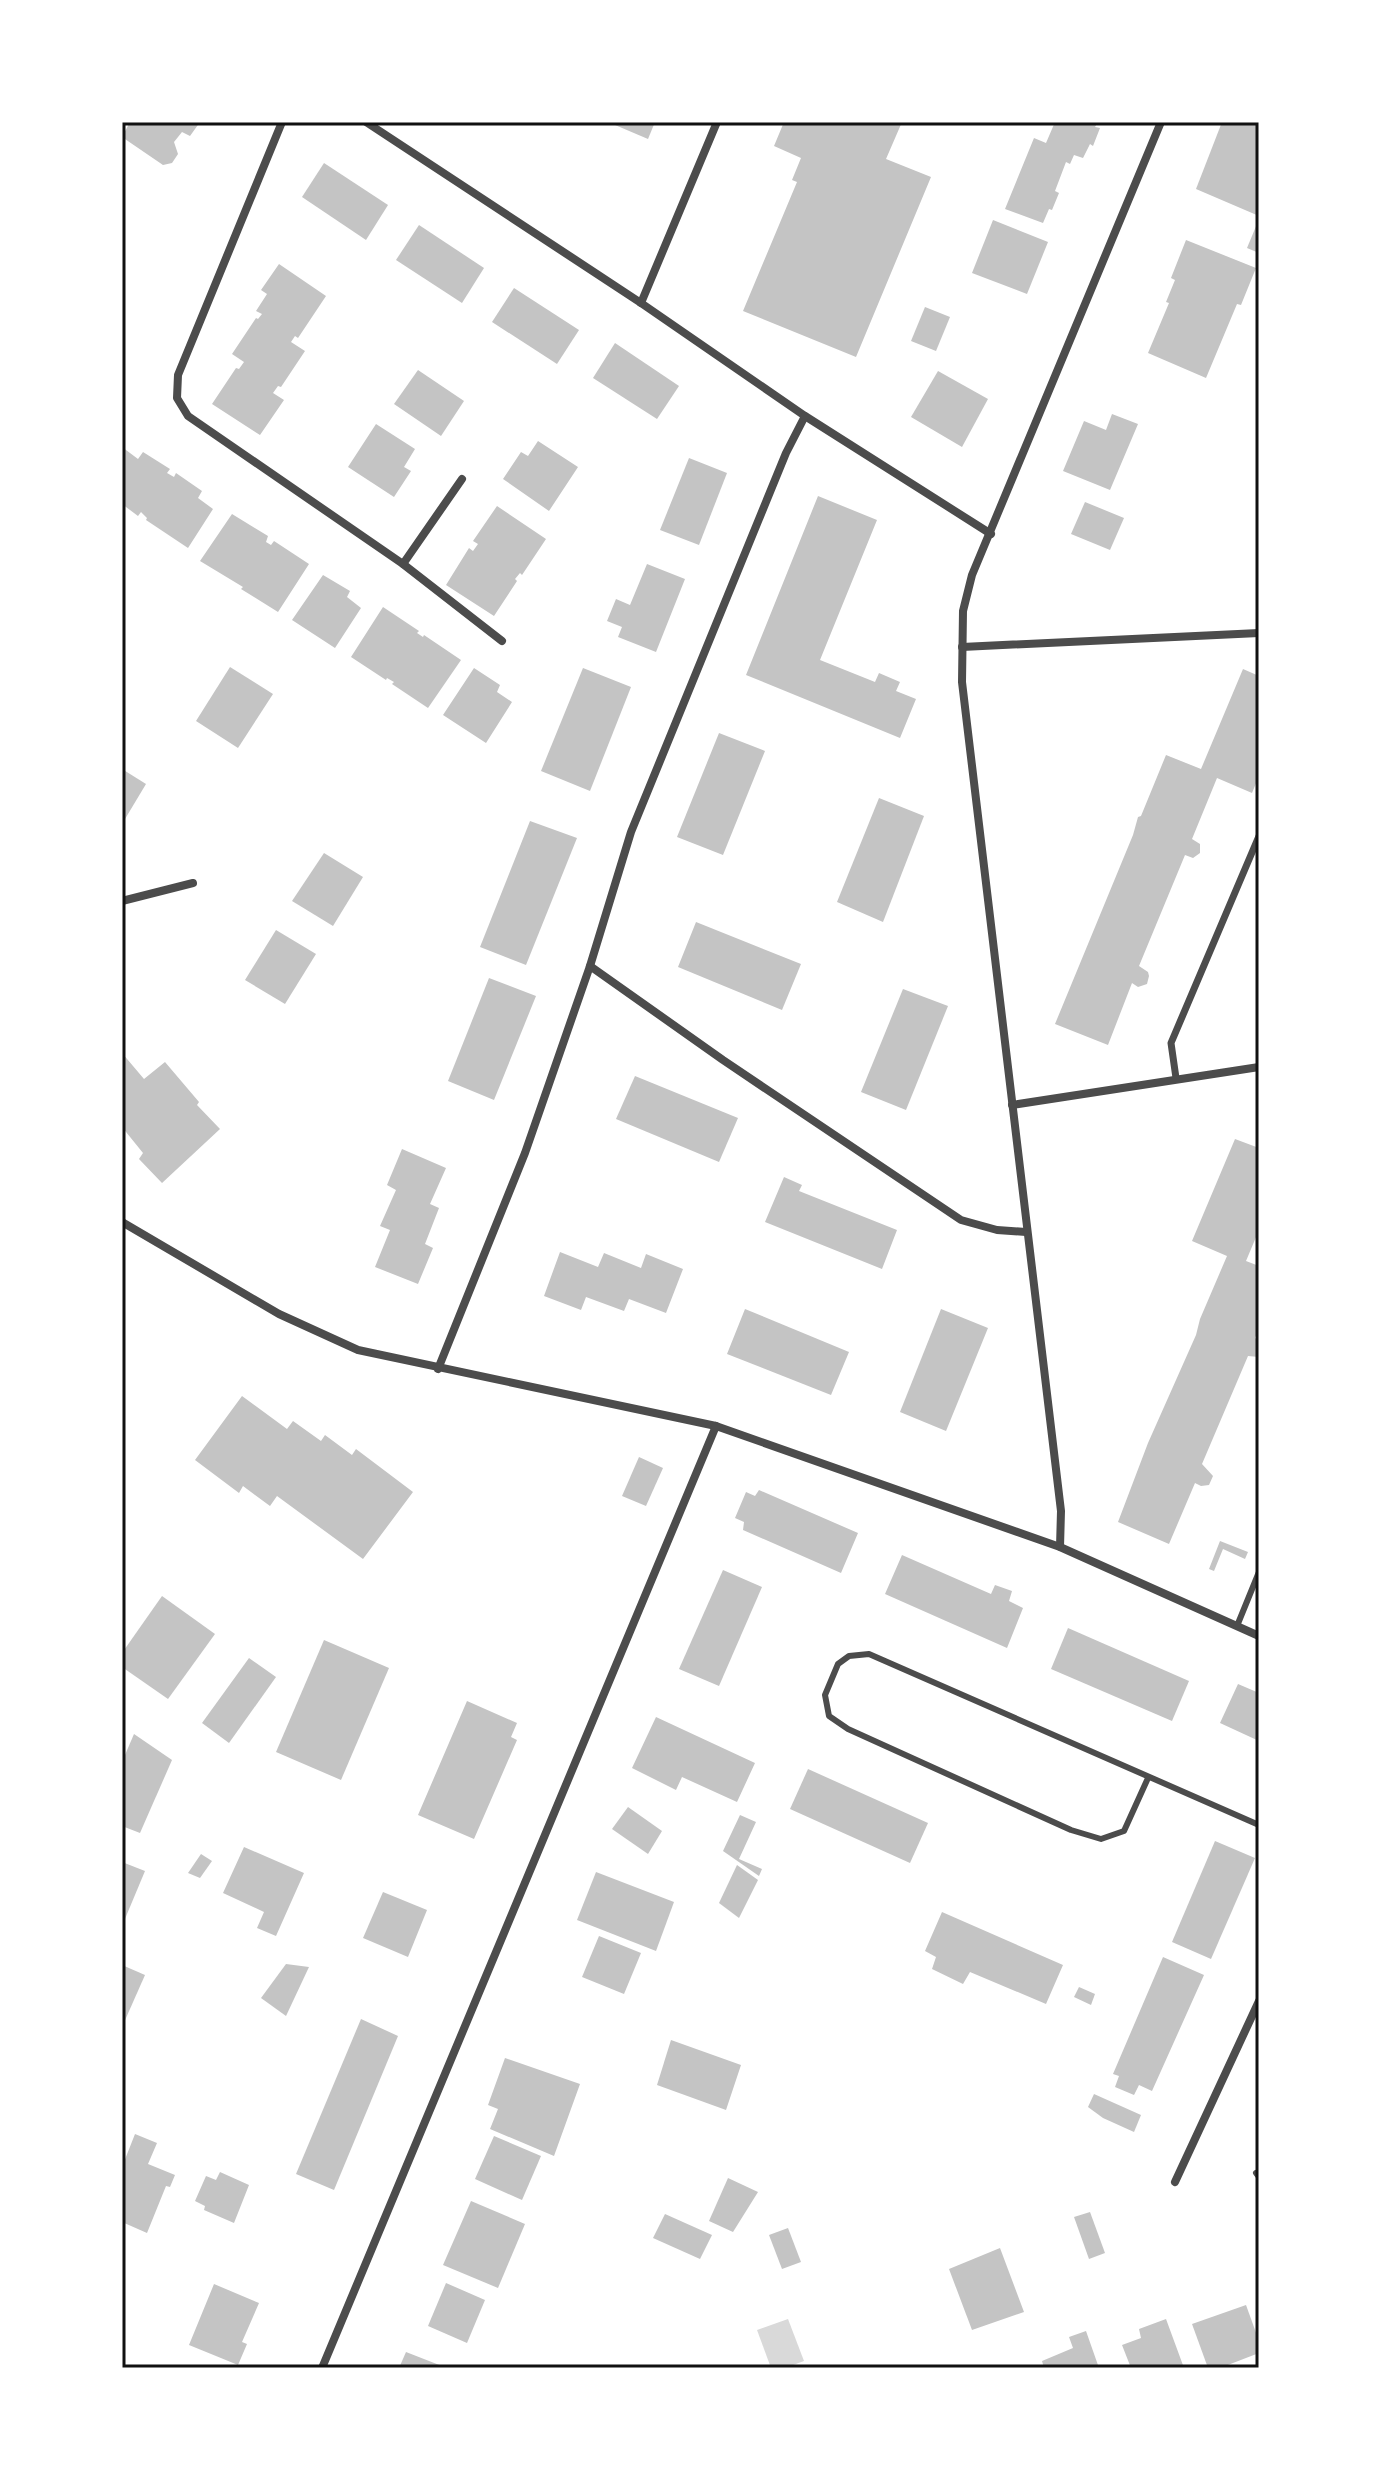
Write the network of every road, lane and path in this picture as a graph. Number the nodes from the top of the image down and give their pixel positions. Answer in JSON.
{"nodes":[{"id":1,"x":282,"y":122,"type":"edge"},
{"id":2,"x":366,"y":122,"type":"edge"},
{"id":3,"x":717,"y":122,"type":"edge"},
{"id":4,"x":1161,"y":122,"type":"edge"},
{"id":5,"x":641,"y":303,"type":"junction"},
{"id":6,"x":805,"y":416,"type":"junction"},
{"id":7,"x":462,"y":479,"type":"dead end"},
{"id":8,"x":991,"y":534,"type":"junction"},
{"id":9,"x":403,"y":564,"type":"junction"},
{"id":10,"x":1259,"y":633,"type":"edge"},
{"id":11,"x":502,"y":641,"type":"dead end"},
{"id":12,"x":962,"y":647,"type":"junction"},
{"id":13,"x":1259,"y":836,"type":"edge"},
{"id":14,"x":193,"y":883,"type":"dead end"},
{"id":15,"x":122,"y":901,"type":"edge"},
{"id":16,"x":590,"y":966,"type":"junction"},
{"id":17,"x":1259,"y":1067,"type":"edge"},
{"id":18,"x":1176,"y":1078,"type":"junction"},
{"id":19,"x":1012,"y":1105,"type":"junction"},
{"id":20,"x":122,"y":1222,"type":"edge"},
{"id":21,"x":1026,"y":1232,"type":"junction"},
{"id":22,"x":438,"y":1369,"type":"junction"},
{"id":23,"x":716,"y":1426,"type":"junction"},
{"id":24,"x":1060,"y":1547,"type":"junction"},
{"id":25,"x":1259,"y":1572,"type":"edge"},
{"id":26,"x":1237,"y":1626,"type":"junction"},
{"id":27,"x":1259,"y":1636,"type":"edge"},
{"id":28,"x":1148,"y":1778,"type":"junction"},
{"id":29,"x":1259,"y":1825,"type":"edge"},
{"id":30,"x":1259,"y":2001,"type":"edge"},
{"id":31,"x":1175,"y":2182,"type":"dead end"},
{"id":32,"x":322,"y":2368,"type":"edge"}],
"edges":[{"from":1,"to":9,"type":"street"},
{"from":2,"to":5,"type":"street"},
{"from":3,"to":5,"type":"street"},
{"from":4,"to":8,"type":"street"},
{"from":5,"to":6,"type":"street"},
{"from":6,"to":8,"type":"street"},
{"from":6,"to":16,"type":"street"},
{"from":7,"to":9,"type":"street"},
{"from":8,"to":12,"type":"street"},
{"from":9,"to":11,"type":"street"},
{"from":10,"to":12,"type":"street"},
{"from":12,"to":19,"type":"street"},
{"from":13,"to":18,"type":"street"},
{"from":14,"to":15,"type":"street"},
{"from":16,"to":21,"type":"street"},
{"from":16,"to":22,"type":"street"},
{"from":17,"to":18,"type":"street"},
{"from":18,"to":19,"type":"street"},
{"from":19,"to":21,"type":"street"},
{"from":20,"to":22,"type":"street"},
{"from":21,"to":24,"type":"street"},
{"from":22,"to":23,"type":"street"},
{"from":23,"to":24,"type":"street"},
{"from":23,"to":32,"type":"street"},
{"from":24,"to":26,"type":"street"},
{"from":25,"to":26,"type":"lane"},
{"from":26,"to":27,"type":"street"},
{"from":28,"to":28,"type":"lane"},
{"from":28,"to":29,"type":"lane"},
{"from":30,"to":31,"type":"street"}]}
